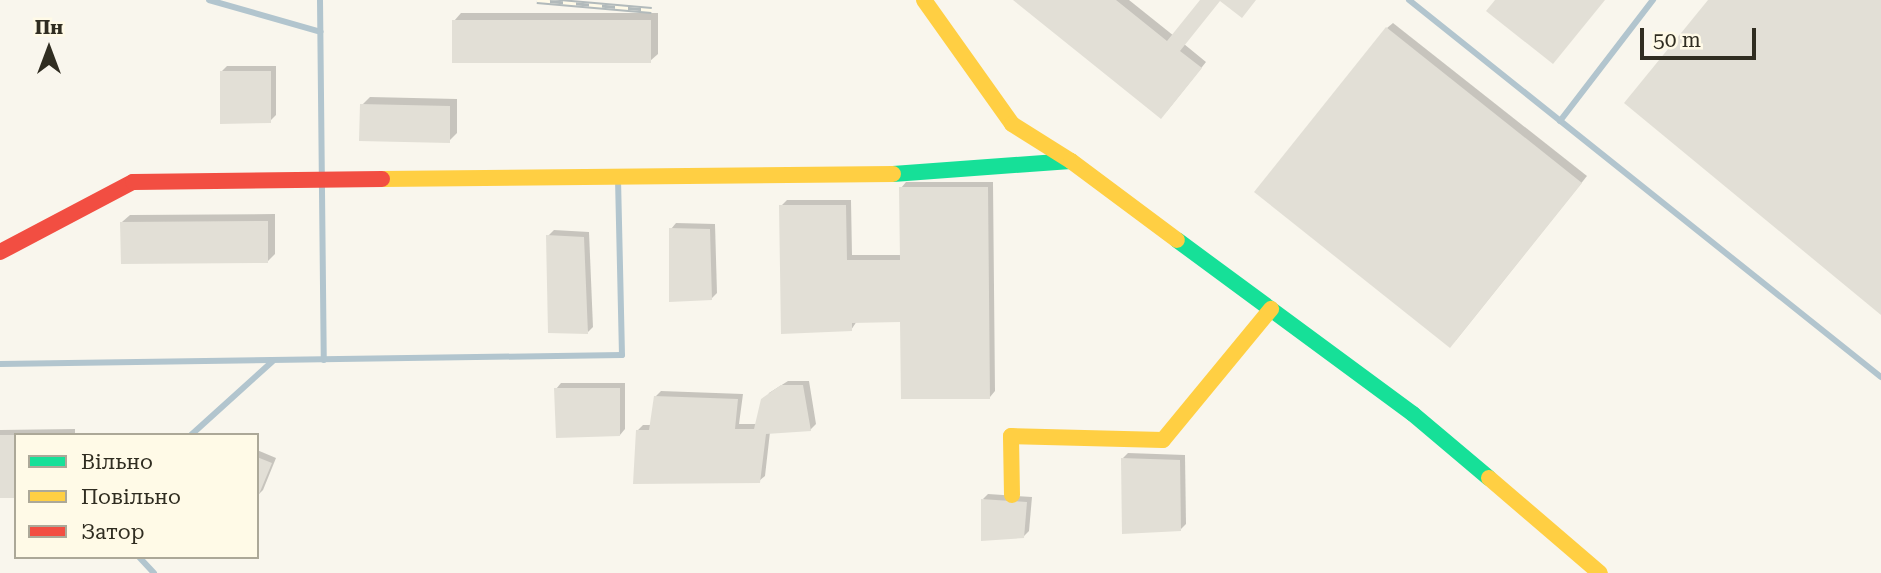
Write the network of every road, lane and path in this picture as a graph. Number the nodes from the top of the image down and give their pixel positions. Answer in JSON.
{"nodes":[{"id":1,"x":209,"y":0,"type":"edge"},
{"id":2,"x":320,"y":0,"type":"edge"},
{"id":3,"x":924,"y":0,"type":"edge"},
{"id":4,"x":1409,"y":0,"type":"edge"},
{"id":5,"x":1653,"y":0,"type":"edge"},
{"id":6,"x":321,"y":32,"type":"junction"},
{"id":7,"x":1560,"y":121,"type":"junction"},
{"id":8,"x":1071,"y":161,"type":"junction"},
{"id":9,"x":618,"y":176,"type":"junction"},
{"id":10,"x":324,"y":180,"type":"junction"},
{"id":11,"x":0,"y":252,"type":"edge"},
{"id":12,"x":1271,"y":309,"type":"junction"},
{"id":13,"x":324,"y":360,"type":"junction"},
{"id":14,"x":273,"y":361,"type":"junction"},
{"id":15,"x":0,"y":363,"type":"edge"},
{"id":16,"x":1881,"y":377,"type":"edge"},
{"id":17,"x":193,"y":433,"type":"edge"},
{"id":18,"x":1012,"y":495,"type":"dead end"},
{"id":19,"x":141,"y":559,"type":"edge"},
{"id":20,"x":154,"y":573,"type":"edge"},
{"id":21,"x":1600,"y":573,"type":"edge"}],
"edges":[{"from":1,"to":6,"type":"lane"},
{"from":2,"to":6,"type":"lane"},
{"from":3,"to":8,"type":"street"},
{"from":4,"to":7,"type":"lane"},
{"from":5,"to":7,"type":"lane"},
{"from":6,"to":10,"type":"lane"},
{"from":7,"to":16,"type":"lane"},
{"from":8,"to":9,"type":"street"},
{"from":8,"to":12,"type":"street"},
{"from":9,"to":10,"type":"street"},
{"from":9,"to":13,"type":"lane"},
{"from":10,"to":11,"type":"street"},
{"from":10,"to":13,"type":"lane"},
{"from":12,"to":18,"type":"street"},
{"from":12,"to":21,"type":"street"},
{"from":13,"to":14,"type":"lane"},
{"from":14,"to":15,"type":"lane"},
{"from":14,"to":17,"type":"lane"},
{"from":19,"to":20,"type":"lane"}]}
